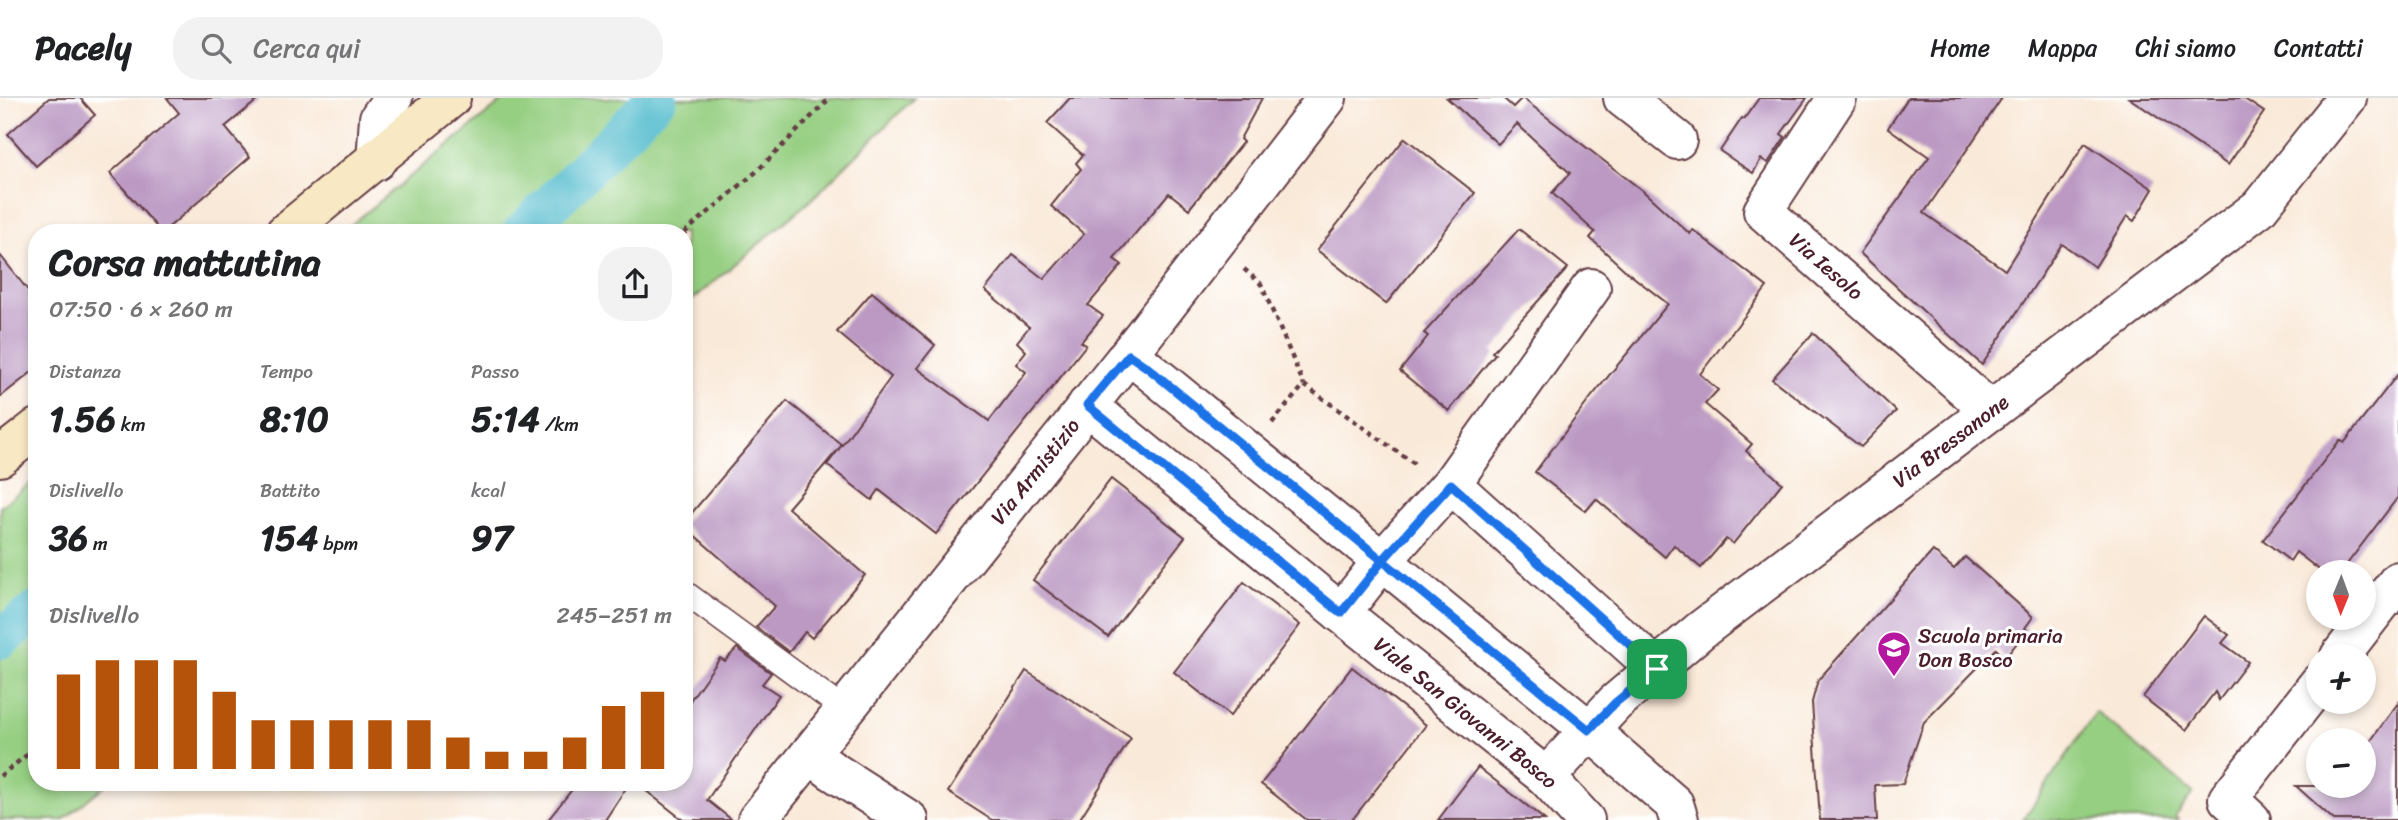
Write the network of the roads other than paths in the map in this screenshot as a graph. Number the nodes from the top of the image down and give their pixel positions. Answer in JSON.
{"nodes":[{"id":1,"x":393,"y":98,"type":"edge"},
{"id":2,"x":452,"y":98,"type":"edge"},
{"id":3,"x":1327,"y":98,"type":"edge"},
{"id":4,"x":1623,"y":98,"type":"edge"},
{"id":5,"x":1837,"y":98,"type":"edge"},
{"id":6,"x":2347,"y":98,"type":"edge"},
{"id":7,"x":1677,"y":140,"type":"dead end"},
{"id":8,"x":376,"y":161,"type":"junction"},
{"id":9,"x":296,"y":224,"type":"edge"},
{"id":10,"x":1591,"y":288,"type":"dead end"},
{"id":11,"x":1129,"y":355,"type":"junction"},
{"id":12,"x":1087,"y":405,"type":"junction"},
{"id":13,"x":1990,"y":411,"type":"junction"},
{"id":14,"x":28,"y":436,"type":"edge"},
{"id":15,"x":0,"y":457,"type":"edge"},
{"id":16,"x":1437,"y":477,"type":"junction"},
{"id":17,"x":1383,"y":560,"type":"junction"},
{"id":18,"x":2398,"y":581,"type":"edge"},
{"id":19,"x":693,"y":599,"type":"edge"},
{"id":20,"x":1341,"y":613,"type":"junction"},
{"id":21,"x":2349,"y":644,"type":"edge"},
{"id":22,"x":1657,"y":669,"type":"junction"},
{"id":23,"x":2306,"y":700,"type":"edge"},
{"id":24,"x":845,"y":710,"type":"junction"},
{"id":25,"x":1589,"y":730,"type":"junction"},
{"id":26,"x":810,"y":754,"type":"junction"},
{"id":27,"x":1546,"y":777,"type":"junction"},
{"id":28,"x":757,"y":820,"type":"edge"},
{"id":29,"x":909,"y":820,"type":"edge"},
{"id":30,"x":1584,"y":820,"type":"edge"},
{"id":31,"x":1679,"y":820,"type":"edge"},
{"id":32,"x":2251,"y":820,"type":"edge"}],
"edges":[{"from":1,"to":8,"type":"street"},
{"from":2,"to":8,"type":"main road"},
{"from":3,"to":11,"type":"street","name":"Via Armistizio"},
{"from":4,"to":7,"type":"street"},
{"from":5,"to":13,"type":"street","name":"Via Iesolo"},
{"from":6,"to":13,"type":"street","name":"Via Bressanone"},
{"from":8,"to":9,"type":"main road"},
{"from":10,"to":16,"type":"street"},
{"from":11,"to":12,"type":"street","name":"Via Armistizio"},
{"from":11,"to":17,"type":"street"},
{"from":12,"to":20,"type":"street","name":"Viale San Giovanni Bosco"},
{"from":12,"to":24,"type":"street","name":"Via Armistizio"},
{"from":13,"to":22,"type":"street","name":"Via Bressanone"},
{"from":14,"to":15,"type":"main road"},
{"from":16,"to":17,"type":"street"},
{"from":16,"to":22,"type":"street"},
{"from":17,"to":20,"type":"street"},
{"from":17,"to":25,"type":"street"},
{"from":18,"to":21,"type":"street"},
{"from":19,"to":24,"type":"lane"},
{"from":20,"to":27,"type":"street","name":"Viale San Giovanni Bosco"},
{"from":22,"to":25,"type":"street","name":"Via Bressanone"},
{"from":23,"to":32,"type":"street"},
{"from":24,"to":26,"type":"street","name":"Via Armistizio"},
{"from":25,"to":27,"type":"street","name":"Via Bressanone"},
{"from":25,"to":31,"type":"street"},
{"from":26,"to":28,"type":"street","name":"Via Armistizio"},
{"from":26,"to":29,"type":"street"},
{"from":27,"to":30,"type":"street","name":"Viale San Giovanni Bosco"}]}
